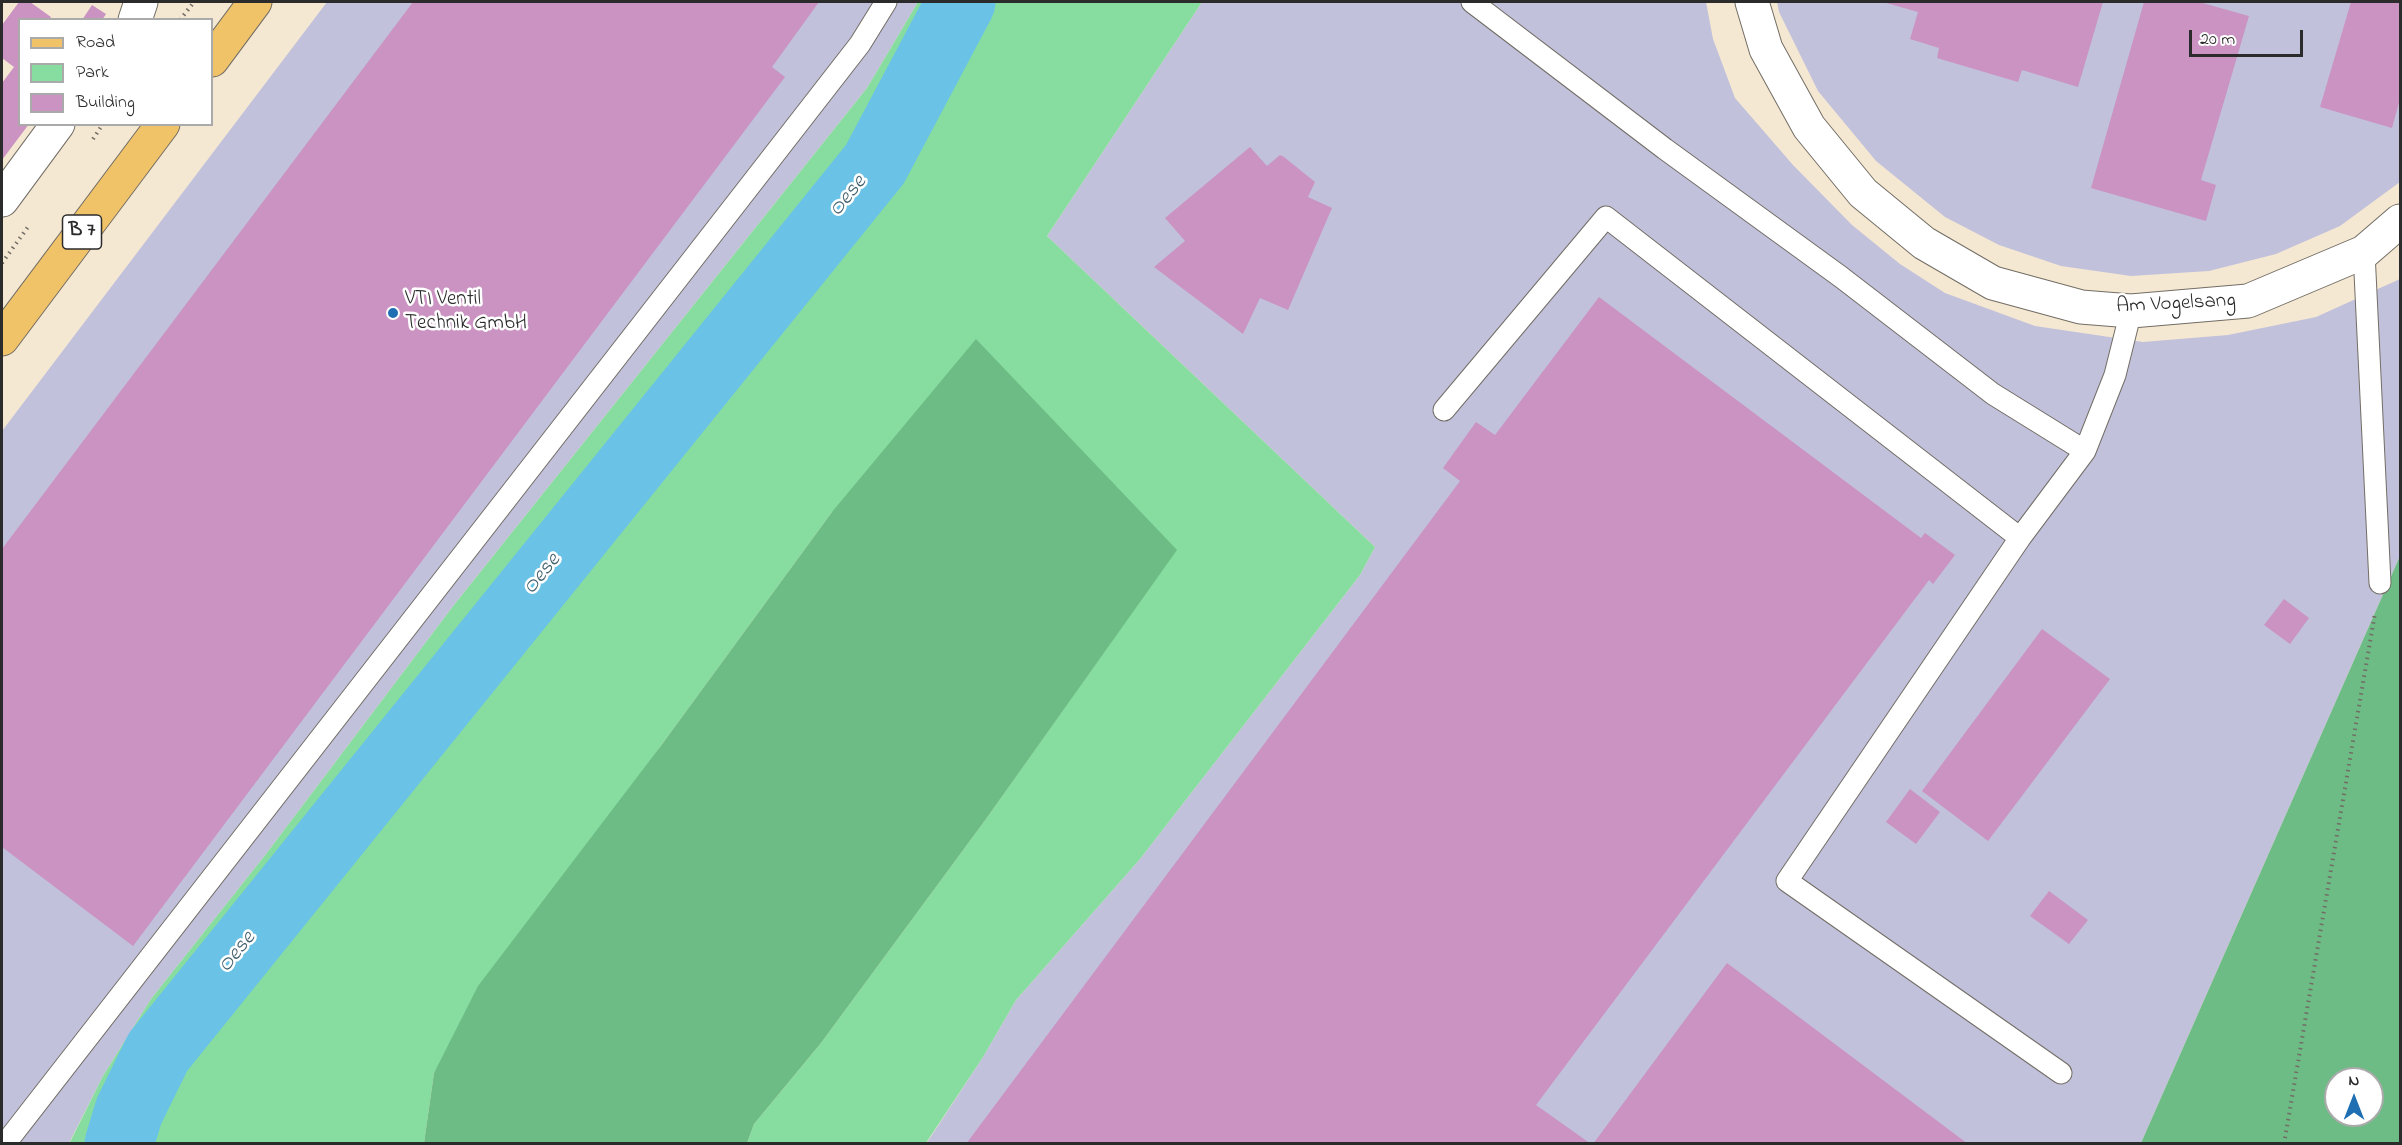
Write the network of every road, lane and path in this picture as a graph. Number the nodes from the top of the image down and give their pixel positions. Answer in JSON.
{"nodes":[{"id":1,"x":141,"y":2,"type":"edge"},
{"id":2,"x":194,"y":2,"type":"edge"},
{"id":3,"x":255,"y":2,"type":"edge"},
{"id":4,"x":886,"y":2,"type":"edge"},
{"id":5,"x":1472,"y":2,"type":"edge"},
{"id":6,"x":1752,"y":2,"type":"edge"},
{"id":7,"x":136,"y":18,"type":"edge"},
{"id":8,"x":182,"y":18,"type":"edge"},
{"id":9,"x":213,"y":59,"type":"edge"},
{"id":10,"x":57,"y":126,"type":"edge"},
{"id":11,"x":162,"y":126,"type":"edge"},
{"id":12,"x":2,"y":200,"type":"edge"},
{"id":13,"x":2400,"y":221,"type":"edge"},
{"id":14,"x":2364,"y":252,"type":"junction"},
{"id":15,"x":2131,"y":311,"type":"junction"},
{"id":16,"x":2,"y":339,"type":"edge"},
{"id":17,"x":1444,"y":410,"type":"dead end"},
{"id":18,"x":2085,"y":451,"type":"junction"},
{"id":19,"x":2020,"y":538,"type":"junction"},
{"id":20,"x":2380,"y":583,"type":"joint"},
{"id":21,"x":2061,"y":1073,"type":"dead end"},
{"id":22,"x":5,"y":1143,"type":"edge"},
{"id":23,"x":2284,"y":1143,"type":"edge"}],
"edges":[{"from":1,"to":7,"type":"street"},
{"from":2,"to":8,"type":"path"},
{"from":3,"to":9,"type":"main road"},
{"from":4,"to":22,"type":"lane"},
{"from":5,"to":18,"type":"lane"},
{"from":6,"to":15,"type":"street","name":"Am Vogelsang"},
{"from":10,"to":12,"type":"street"},
{"from":11,"to":16,"type":"main road","number":"B 7"},
{"from":13,"to":14,"type":"street","name":"Am Vogelsang"},
{"from":14,"to":15,"type":"street","name":"Am Vogelsang"},
{"from":14,"to":20,"type":"lane"},
{"from":15,"to":18,"type":"lane"},
{"from":17,"to":19,"type":"lane"},
{"from":18,"to":19,"type":"lane"},
{"from":19,"to":21,"type":"lane"},
{"from":20,"to":23,"type":"path"}]}
